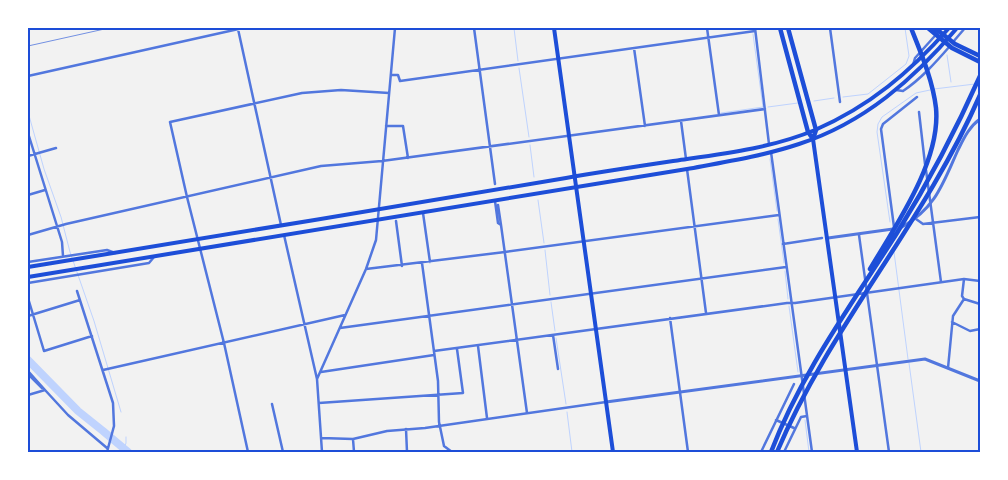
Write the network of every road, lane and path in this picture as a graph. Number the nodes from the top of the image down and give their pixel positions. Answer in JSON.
{"nodes":[{"id":1,"x":243,"y":28,"type":"edge"},
{"id":2,"x":395,"y":28,"type":"edge"},
{"id":3,"x":474,"y":28,"type":"edge"},
{"id":4,"x":554,"y":28,"type":"edge"},
{"id":5,"x":708,"y":28,"type":"edge"},
{"id":6,"x":780,"y":28,"type":"edge"},
{"id":7,"x":788,"y":28,"type":"edge"},
{"id":8,"x":830,"y":28,"type":"edge"},
{"id":9,"x":911,"y":28,"type":"edge"},
{"id":10,"x":928,"y":28,"type":"edge"},
{"id":11,"x":935,"y":28,"type":"edge"},
{"id":12,"x":942,"y":28,"type":"edge"},
{"id":13,"x":949,"y":28,"type":"edge"},
{"id":14,"x":957,"y":28,"type":"edge"},
{"id":15,"x":965,"y":28,"type":"edge"},
{"id":16,"x":238,"y":29,"type":"edge"},
{"id":17,"x":755,"y":29,"type":"edge"},
{"id":18,"x":709,"y":38,"type":"junction"},
{"id":19,"x":634,"y":48,"type":"junction"},
{"id":20,"x":980,"y":56,"type":"edge"},
{"id":21,"x":559,"y":59,"type":"junction"},
{"id":22,"x":980,"y":62,"type":"edge"},
{"id":23,"x":913,"y":66,"type":"junction"},
{"id":24,"x":479,"y":70,"type":"junction"},
{"id":25,"x":391,"y":75,"type":"junction"},
{"id":26,"x":28,"y":76,"type":"edge"},
{"id":27,"x":980,"y":76,"type":"edge"},
{"id":28,"x":896,"y":90,"type":"junction"},
{"id":29,"x":389,"y":93,"type":"junction"},
{"id":30,"x":980,"y":95,"type":"edge"},
{"id":31,"x":917,"y":97,"type":"dead end"},
{"id":32,"x":980,"y":101,"type":"edge"},
{"id":33,"x":840,"y":102,"type":"dead end"},
{"id":34,"x":254,"y":103,"type":"junction"},
{"id":35,"x":766,"y":109,"type":"junction"},
{"id":36,"x":919,"y":112,"type":"dead end"},
{"id":37,"x":720,"y":116,"type":"junction"},
{"id":38,"x":980,"y":119,"type":"edge"},
{"id":39,"x":682,"y":121,"type":"junction"},
{"id":40,"x":386,"y":126,"type":"junction"},
{"id":41,"x":645,"y":126,"type":"junction"},
{"id":42,"x":816,"y":130,"type":"junction"},
{"id":43,"x":28,"y":132,"type":"edge"},
{"id":44,"x":808,"y":132,"type":"junction"},
{"id":45,"x":569,"y":135,"type":"junction"},
{"id":46,"x":813,"y":139,"type":"junction"},
{"id":47,"x":959,"y":140,"type":"junction"},
{"id":48,"x":769,"y":144,"type":"junction"},
{"id":49,"x":490,"y":146,"type":"junction"},
{"id":50,"x":56,"y":148,"type":"dead end"},
{"id":51,"x":770,"y":152,"type":"junction"},
{"id":52,"x":36,"y":154,"type":"junction"},
{"id":53,"x":28,"y":156,"type":"edge"},
{"id":54,"x":408,"y":158,"type":"junction"},
{"id":55,"x":686,"y":159,"type":"junction"},
{"id":56,"x":382,"y":161,"type":"junction"},
{"id":57,"x":687,"y":168,"type":"junction"},
{"id":58,"x":575,"y":176,"type":"junction"},
{"id":59,"x":271,"y":177,"type":"junction"},
{"id":60,"x":495,"y":184,"type":"dead end"},
{"id":61,"x":576,"y":186,"type":"junction"},
{"id":62,"x":45,"y":190,"type":"junction"},
{"id":63,"x":28,"y":195,"type":"edge"},
{"id":64,"x":187,"y":197,"type":"junction"},
{"id":65,"x":495,"y":200,"type":"junction"},
{"id":66,"x":498,"y":205,"type":"dead end"},
{"id":67,"x":930,"y":206,"type":"junction"},
{"id":68,"x":379,"y":209,"type":"junction"},
{"id":69,"x":423,"y":212,"type":"junction"},
{"id":70,"x":779,"y":215,"type":"junction"},
{"id":71,"x":980,"y":217,"type":"edge"},
{"id":72,"x":916,"y":219,"type":"junction"},
{"id":73,"x":378,"y":220,"type":"junction"},
{"id":74,"x":396,"y":221,"type":"dead end"},
{"id":75,"x":932,"y":224,"type":"junction"},
{"id":76,"x":281,"y":225,"type":"junction"},
{"id":77,"x":501,"y":225,"type":"junction"},
{"id":78,"x":57,"y":226,"type":"junction"},
{"id":79,"x":694,"y":226,"type":"junction"},
{"id":80,"x":894,"y":229,"type":"junction"},
{"id":81,"x":284,"y":235,"type":"junction"},
{"id":82,"x":859,"y":235,"type":"junction"},
{"id":83,"x":28,"y":236,"type":"edge"},
{"id":84,"x":822,"y":238,"type":"dead end"},
{"id":85,"x":828,"y":238,"type":"junction"},
{"id":86,"x":197,"y":239,"type":"junction"},
{"id":87,"x":583,"y":241,"type":"junction"},
{"id":88,"x":783,"y":244,"type":"junction"},
{"id":89,"x":199,"y":249,"type":"junction"},
{"id":90,"x":505,"y":252,"type":"junction"},
{"id":91,"x":115,"y":253,"type":"junction"},
{"id":92,"x":63,"y":256,"type":"junction"},
{"id":93,"x":154,"y":257,"type":"junction"},
{"id":94,"x":28,"y":262,"type":"edge"},
{"id":95,"x":430,"y":262,"type":"junction"},
{"id":96,"x":422,"y":263,"type":"junction"},
{"id":97,"x":402,"y":266,"type":"junction"},
{"id":98,"x":28,"y":267,"type":"edge"},
{"id":99,"x":786,"y":267,"type":"junction"},
{"id":100,"x":366,"y":269,"type":"junction"},
{"id":101,"x":28,"y":277,"type":"edge"},
{"id":102,"x":702,"y":278,"type":"junction"},
{"id":103,"x":964,"y":279,"type":"junction"},
{"id":104,"x":980,"y":281,"type":"edge"},
{"id":105,"x":941,"y":282,"type":"junction"},
{"id":106,"x":28,"y":283,"type":"edge"},
{"id":107,"x":77,"y":291,"type":"dead end"},
{"id":108,"x":867,"y":293,"type":"junction"},
{"id":109,"x":591,"y":294,"type":"junction"},
{"id":110,"x":836,"y":297,"type":"junction"},
{"id":111,"x":28,"y":298,"type":"edge"},
{"id":112,"x":964,"y":299,"type":"junction"},
{"id":113,"x":80,"y":300,"type":"junction"},
{"id":114,"x":513,"y":303,"type":"junction"},
{"id":115,"x":791,"y":303,"type":"junction"},
{"id":116,"x":980,"y":304,"type":"edge"},
{"id":117,"x":846,"y":312,"type":"junction"},
{"id":118,"x":706,"y":313,"type":"junction"},
{"id":119,"x":33,"y":314,"type":"junction"},
{"id":120,"x":346,"y":315,"type":"junction"},
{"id":121,"x":430,"y":315,"type":"junction"},
{"id":122,"x":28,"y":316,"type":"edge"},
{"id":123,"x":670,"y":318,"type":"junction"},
{"id":124,"x":952,"y":322,"type":"junction"},
{"id":125,"x":304,"y":324,"type":"junction"},
{"id":126,"x":340,"y":328,"type":"junction"},
{"id":127,"x":596,"y":328,"type":"junction"},
{"id":128,"x":980,"y":329,"type":"edge"},
{"id":129,"x":553,"y":335,"type":"junction"},
{"id":130,"x":92,"y":336,"type":"junction"},
{"id":131,"x":517,"y":340,"type":"junction"},
{"id":132,"x":224,"y":343,"type":"junction"},
{"id":133,"x":478,"y":346,"type":"junction"},
{"id":134,"x":457,"y":349,"type":"junction"},
{"id":135,"x":434,"y":351,"type":"junction"},
{"id":136,"x":434,"y":355,"type":"junction"},
{"id":137,"x":876,"y":365,"type":"junction"},
{"id":138,"x":948,"y":368,"type":"junction"},
{"id":139,"x":558,"y":369,"type":"dead end"},
{"id":140,"x":846,"y":369,"type":"junction"},
{"id":141,"x":28,"y":370,"type":"edge"},
{"id":142,"x":103,"y":370,"type":"junction"},
{"id":143,"x":321,"y":372,"type":"junction"},
{"id":144,"x":28,"y":374,"type":"edge"},
{"id":145,"x":801,"y":376,"type":"junction"},
{"id":146,"x":317,"y":380,"type":"junction"},
{"id":147,"x":980,"y":381,"type":"edge"},
{"id":148,"x":794,"y":384,"type":"dead end"},
{"id":149,"x":45,"y":390,"type":"junction"},
{"id":150,"x":680,"y":392,"type":"junction"},
{"id":151,"x":28,"y":395,"type":"edge"},
{"id":152,"x":438,"y":396,"type":"junction"},
{"id":153,"x":606,"y":402,"type":"junction"},
{"id":154,"x":319,"y":403,"type":"junction"},
{"id":155,"x":272,"y":404,"type":"dead end"},
{"id":156,"x":527,"y":413,"type":"junction"},
{"id":157,"x":807,"y":416,"type":"junction"},
{"id":158,"x":487,"y":419,"type":"junction"},
{"id":159,"x":776,"y":420,"type":"junction"},
{"id":160,"x":440,"y":425,"type":"junction"},
{"id":161,"x":794,"y":428,"type":"junction"},
{"id":162,"x":406,"y":430,"type":"junction"},
{"id":163,"x":321,"y":438,"type":"junction"},
{"id":164,"x":353,"y":439,"type":"junction"},
{"id":165,"x":108,"y":449,"type":"edge"},
{"id":166,"x":51,"y":452,"type":"edge"},
{"id":167,"x":55,"y":452,"type":"edge"},
{"id":168,"x":248,"y":452,"type":"edge"},
{"id":169,"x":283,"y":452,"type":"edge"},
{"id":170,"x":306,"y":452,"type":"edge"},
{"id":171,"x":322,"y":452,"type":"edge"},
{"id":172,"x":354,"y":452,"type":"edge"},
{"id":173,"x":407,"y":452,"type":"edge"},
{"id":174,"x":452,"y":452,"type":"edge"},
{"id":175,"x":613,"y":452,"type":"edge"},
{"id":176,"x":688,"y":452,"type":"edge"},
{"id":177,"x":761,"y":452,"type":"edge"},
{"id":178,"x":771,"y":452,"type":"edge"},
{"id":179,"x":777,"y":452,"type":"edge"},
{"id":180,"x":784,"y":452,"type":"edge"},
{"id":181,"x":812,"y":452,"type":"edge"},
{"id":182,"x":857,"y":452,"type":"edge"},
{"id":183,"x":889,"y":452,"type":"edge"}],
"edges":[{"from":1,"to":16,"type":"street"},
{"from":2,"to":25,"type":"street"},
{"from":3,"to":24,"type":"street"},
{"from":4,"to":21,"type":"main road"},
{"from":5,"to":18,"type":"street"},
{"from":6,"to":44,"type":"highway"},
{"from":7,"to":42,"type":"highway"},
{"from":8,"to":33,"type":"street"},
{"from":9,"to":117,"type":"highway"},
{"from":10,"to":22,"type":"highway"},
{"from":11,"to":20,"type":"highway"},
{"from":12,"to":23,"type":"street"},
{"from":13,"to":23,"type":"main road"},
{"from":14,"to":28,"type":"main road"},
{"from":15,"to":28,"type":"street"},
{"from":16,"to":26,"type":"street"},
{"from":16,"to":34,"type":"street"},
{"from":17,"to":18,"type":"street"},
{"from":17,"to":35,"type":"street"},
{"from":18,"to":19,"type":"street"},
{"from":18,"to":37,"type":"street"},
{"from":19,"to":21,"type":"street"},
{"from":19,"to":41,"type":"street"},
{"from":21,"to":24,"type":"street"},
{"from":21,"to":45,"type":"main road"},
{"from":23,"to":42,"type":"main road"},
{"from":24,"to":25,"type":"street"},
{"from":24,"to":49,"type":"street"},
{"from":25,"to":29,"type":"street"},
{"from":27,"to":117,"type":"highway"},
{"from":28,"to":46,"type":"main road"},
{"from":29,"to":34,"type":"street"},
{"from":29,"to":40,"type":"street"},
{"from":30,"to":47,"type":"highway"},
{"from":31,"to":80,"type":"street"},
{"from":32,"to":47,"type":"highway"},
{"from":34,"to":59,"type":"street"},
{"from":34,"to":64,"type":"street"},
{"from":35,"to":37,"type":"street"},
{"from":35,"to":48,"type":"street"},
{"from":36,"to":67,"type":"street"},
{"from":37,"to":39,"type":"street"},
{"from":38,"to":67,"type":"street"},
{"from":39,"to":41,"type":"street"},
{"from":39,"to":55,"type":"street"},
{"from":40,"to":54,"type":"street"},
{"from":40,"to":56,"type":"street"},
{"from":41,"to":45,"type":"street"},
{"from":42,"to":44,"type":"main road"},
{"from":42,"to":46,"type":"highway"},
{"from":43,"to":52,"type":"street"},
{"from":44,"to":46,"type":"highway"},
{"from":44,"to":48,"type":"main road"},
{"from":45,"to":49,"type":"street"},
{"from":45,"to":58,"type":"main road"},
{"from":46,"to":51,"type":"main road"},
{"from":46,"to":85,"type":"main road"},
{"from":47,"to":179,"type":"highway"},
{"from":48,"to":55,"type":"main road"},
{"from":49,"to":54,"type":"street"},
{"from":49,"to":60,"type":"street"},
{"from":50,"to":52,"type":"street"},
{"from":51,"to":57,"type":"main road"},
{"from":51,"to":70,"type":"street"},
{"from":52,"to":53,"type":"street"},
{"from":52,"to":62,"type":"street"},
{"from":54,"to":56,"type":"street"},
{"from":55,"to":58,"type":"main road"},
{"from":56,"to":59,"type":"street"},
{"from":56,"to":68,"type":"street"},
{"from":57,"to":61,"type":"main road"},
{"from":57,"to":79,"type":"street"},
{"from":58,"to":61,"type":"main road"},
{"from":58,"to":68,"type":"main road"},
{"from":59,"to":64,"type":"street"},
{"from":59,"to":76,"type":"street"},
{"from":61,"to":65,"type":"main road"},
{"from":61,"to":87,"type":"main road"},
{"from":62,"to":63,"type":"street"},
{"from":62,"to":78,"type":"street"},
{"from":64,"to":78,"type":"street"},
{"from":64,"to":86,"type":"street"},
{"from":65,"to":69,"type":"main road"},
{"from":65,"to":77,"type":"street"},
{"from":66,"to":77,"type":"street"},
{"from":67,"to":72,"type":"street"},
{"from":67,"to":75,"type":"street"},
{"from":68,"to":73,"type":"street"},
{"from":68,"to":76,"type":"main road"},
{"from":69,"to":73,"type":"main road"},
{"from":69,"to":95,"type":"street"},
{"from":70,"to":79,"type":"street"},
{"from":70,"to":88,"type":"street"},
{"from":71,"to":75,"type":"street"},
{"from":72,"to":75,"type":"street"},
{"from":72,"to":80,"type":"street"},
{"from":73,"to":81,"type":"main road"},
{"from":73,"to":100,"type":"street"},
{"from":74,"to":97,"type":"street"},
{"from":75,"to":105,"type":"street"},
{"from":76,"to":86,"type":"main road"},
{"from":77,"to":90,"type":"street"},
{"from":78,"to":83,"type":"street"},
{"from":78,"to":92,"type":"street"},
{"from":79,"to":87,"type":"street"},
{"from":79,"to":102,"type":"street"},
{"from":80,"to":82,"type":"street"},
{"from":81,"to":89,"type":"main road"},
{"from":81,"to":125,"type":"street"},
{"from":82,"to":85,"type":"street"},
{"from":82,"to":108,"type":"street"},
{"from":84,"to":88,"type":"street"},
{"from":85,"to":110,"type":"main road"},
{"from":86,"to":89,"type":"street"},
{"from":86,"to":91,"type":"main road"},
{"from":87,"to":90,"type":"street"},
{"from":87,"to":109,"type":"main road"},
{"from":88,"to":99,"type":"street"},
{"from":89,"to":93,"type":"main road"},
{"from":89,"to":132,"type":"street"},
{"from":90,"to":95,"type":"street"},
{"from":90,"to":114,"type":"street"},
{"from":91,"to":92,"type":"street"},
{"from":91,"to":98,"type":"main road"},
{"from":92,"to":94,"type":"street"},
{"from":93,"to":101,"type":"main road"},
{"from":93,"to":106,"type":"street"},
{"from":95,"to":96,"type":"street"},
{"from":96,"to":97,"type":"street"},
{"from":96,"to":121,"type":"street"},
{"from":97,"to":100,"type":"street"},
{"from":99,"to":102,"type":"street"},
{"from":99,"to":115,"type":"street"},
{"from":100,"to":120,"type":"street"},
{"from":102,"to":109,"type":"street"},
{"from":102,"to":118,"type":"street"},
{"from":103,"to":104,"type":"street"},
{"from":103,"to":105,"type":"street"},
{"from":103,"to":112,"type":"street"},
{"from":105,"to":108,"type":"street"},
{"from":107,"to":113,"type":"street"},
{"from":108,"to":110,"type":"street"},
{"from":108,"to":137,"type":"street"},
{"from":109,"to":114,"type":"street"},
{"from":109,"to":127,"type":"main road"},
{"from":110,"to":115,"type":"street"},
{"from":110,"to":140,"type":"main road"},
{"from":111,"to":119,"type":"street"},
{"from":112,"to":116,"type":"street"},
{"from":112,"to":124,"type":"street"},
{"from":113,"to":119,"type":"street"},
{"from":113,"to":130,"type":"street"},
{"from":114,"to":121,"type":"street"},
{"from":114,"to":131,"type":"street"},
{"from":115,"to":118,"type":"street"},
{"from":115,"to":145,"type":"street"},
{"from":117,"to":178,"type":"highway"},
{"from":118,"to":123,"type":"street"},
{"from":119,"to":122,"type":"street"},
{"from":119,"to":130,"type":"street"},
{"from":120,"to":125,"type":"street"},
{"from":120,"to":126,"type":"street"},
{"from":121,"to":126,"type":"street"},
{"from":121,"to":135,"type":"street"},
{"from":123,"to":127,"type":"street"},
{"from":123,"to":150,"type":"street"},
{"from":124,"to":128,"type":"street"},
{"from":124,"to":138,"type":"street"},
{"from":125,"to":132,"type":"street"},
{"from":125,"to":146,"type":"street"},
{"from":126,"to":143,"type":"street"},
{"from":127,"to":129,"type":"street"},
{"from":127,"to":153,"type":"main road"},
{"from":129,"to":131,"type":"street"},
{"from":129,"to":139,"type":"street"},
{"from":130,"to":142,"type":"street"},
{"from":131,"to":133,"type":"street"},
{"from":131,"to":156,"type":"street"},
{"from":132,"to":142,"type":"street"},
{"from":132,"to":168,"type":"street"},
{"from":133,"to":134,"type":"street"},
{"from":133,"to":158,"type":"street"},
{"from":134,"to":135,"type":"street"},
{"from":134,"to":152,"type":"street"},
{"from":135,"to":136,"type":"street"},
{"from":136,"to":143,"type":"street"},
{"from":136,"to":152,"type":"street"},
{"from":137,"to":138,"type":"street"},
{"from":137,"to":140,"type":"street"},
{"from":137,"to":183,"type":"street"},
{"from":138,"to":147,"type":"street"},
{"from":140,"to":145,"type":"street"},
{"from":140,"to":182,"type":"main road"},
{"from":141,"to":149,"type":"street"},
{"from":142,"to":165,"type":"street"},
{"from":143,"to":146,"type":"street"},
{"from":144,"to":149,"type":"street"},
{"from":145,"to":150,"type":"street"},
{"from":145,"to":157,"type":"street"},
{"from":146,"to":154,"type":"street"},
{"from":148,"to":159,"type":"street"},
{"from":149,"to":151,"type":"street"},
{"from":149,"to":165,"type":"street"},
{"from":150,"to":153,"type":"street"},
{"from":150,"to":176,"type":"street"},
{"from":152,"to":154,"type":"street"},
{"from":152,"to":160,"type":"street"},
{"from":153,"to":156,"type":"street"},
{"from":153,"to":175,"type":"main road"},
{"from":154,"to":163,"type":"street"},
{"from":155,"to":169,"type":"street"},
{"from":156,"to":158,"type":"street"},
{"from":157,"to":161,"type":"street"},
{"from":157,"to":181,"type":"street"},
{"from":158,"to":160,"type":"street"},
{"from":159,"to":161,"type":"street"},
{"from":159,"to":177,"type":"street"},
{"from":160,"to":162,"type":"street"},
{"from":160,"to":174,"type":"street"},
{"from":161,"to":180,"type":"street"},
{"from":162,"to":164,"type":"street"},
{"from":162,"to":173,"type":"street"},
{"from":163,"to":164,"type":"street"},
{"from":163,"to":171,"type":"street"},
{"from":164,"to":172,"type":"street"},
{"from":166,"to":167,"type":"street"},
{"from":170,"to":171,"type":"street"}]}
